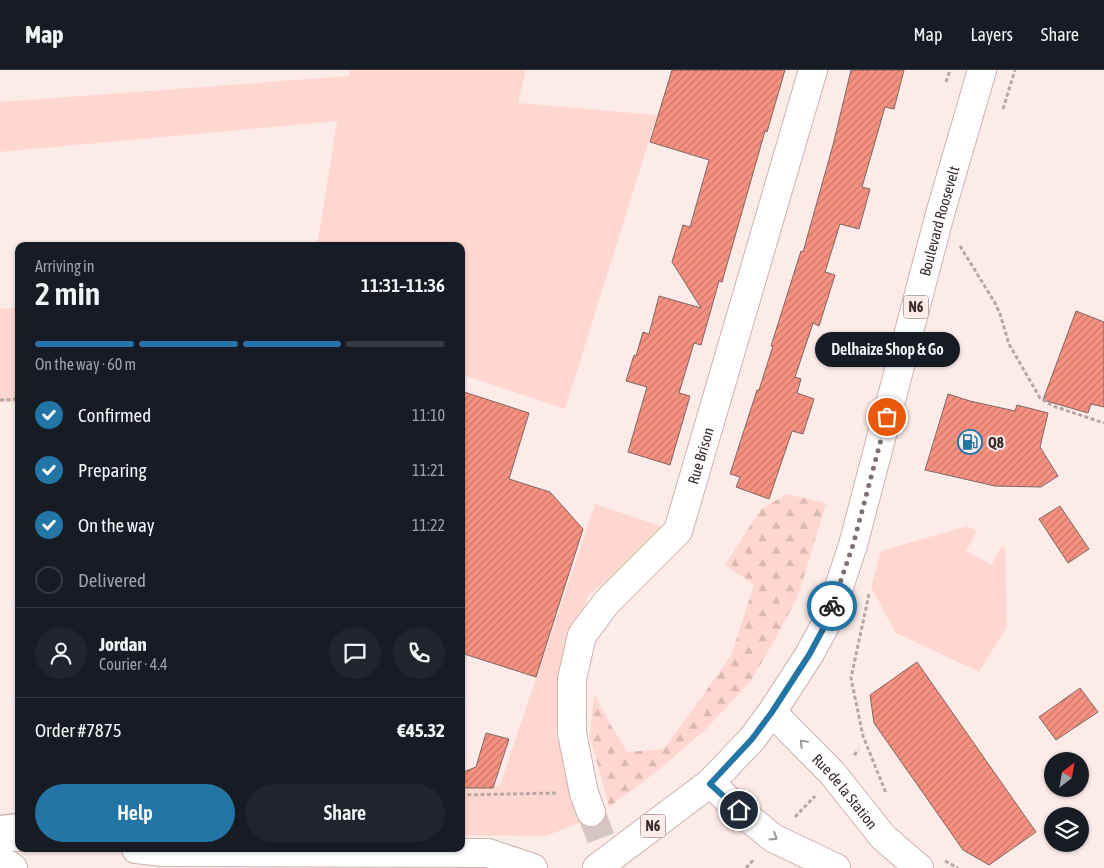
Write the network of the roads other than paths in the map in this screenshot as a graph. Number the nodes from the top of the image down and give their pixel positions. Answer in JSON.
{"nodes":[{"id":1,"x":813,"y":70,"type":"edge"},
{"id":2,"x":982,"y":70,"type":"edge"},
{"id":3,"x":772,"y":712,"type":"junction"},
{"id":4,"x":710,"y":784,"type":"junction"},
{"id":5,"x":588,"y":802,"type":"tunnel mouth"},
{"id":6,"x":15,"y":822,"type":"edge"},
{"id":7,"x":0,"y":824,"type":"edge"},
{"id":8,"x":0,"y":835,"type":"edge"},
{"id":9,"x":15,"y":837,"type":"edge"},
{"id":10,"x":164,"y":852,"type":"edge"},
{"id":11,"x":0,"y":859,"type":"edge"},
{"id":12,"x":931,"y":864,"type":"edge"},
{"id":13,"x":13,"y":868,"type":"edge"},
{"id":14,"x":534,"y":868,"type":"edge"},
{"id":15,"x":597,"y":868,"type":"edge"},
{"id":16,"x":836,"y":868,"type":"edge"}],
"edges":[{"from":1,"to":5,"type":"street","name":"Rue Brison"},
{"from":2,"to":3,"type":"street","name":"Boulevard Roosevelt","number":"N6"},
{"from":3,"to":4,"type":"street","name":"Boulevard Roosevelt","number":"N6"},
{"from":12,"to":3,"type":"street","name":"Rue de la Station","one_way":true},
{"from":4,"to":15,"type":"street","name":"Boulevard Roosevelt","number":"N6"},
{"from":4,"to":16,"type":"street"},
{"from":6,"to":7,"type":"lane"},
{"from":8,"to":9,"type":"street"},
{"from":10,"to":14,"type":"street"},
{"from":11,"to":13,"type":"street"}]}
